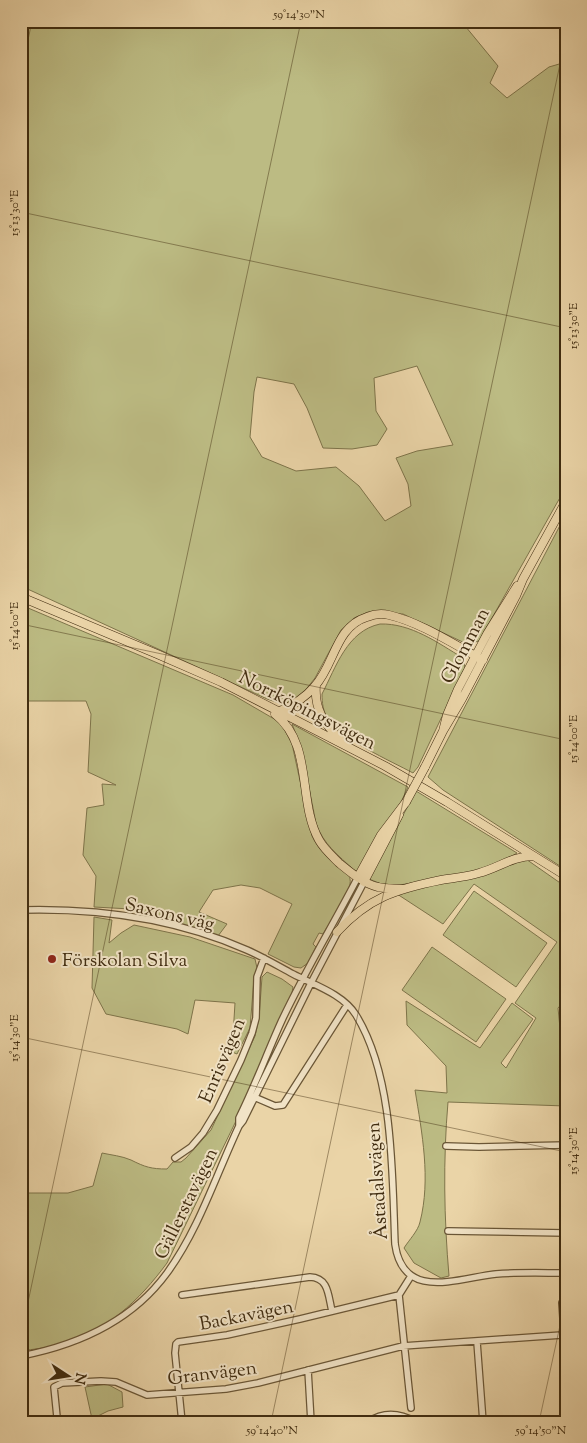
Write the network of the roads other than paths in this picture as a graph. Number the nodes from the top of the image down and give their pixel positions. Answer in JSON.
{"nodes":[{"id":1,"x":566,"y":501,"type":"edge"},
{"id":2,"x":21,"y":597,"type":"edge"},
{"id":3,"x":479,"y":658,"type":"junction"},
{"id":4,"x":316,"y":685,"type":"junction"},
{"id":5,"x":266,"y":706,"type":"junction"},
{"id":6,"x":278,"y":712,"type":"junction"},
{"id":7,"x":347,"y":746,"type":"junction"},
{"id":8,"x":533,"y":856,"type":"junction"},
{"id":9,"x":566,"y":876,"type":"edge"},
{"id":10,"x":361,"y":879,"type":"junction"},
{"id":11,"x":404,"y":889,"type":"junction"},
{"id":12,"x":21,"y":910,"type":"edge"},
{"id":13,"x":337,"y":932,"type":"junction"},
{"id":14,"x":264,"y":958,"type":"junction"},
{"id":15,"x":302,"y":979,"type":"junction"},
{"id":16,"x":311,"y":983,"type":"junction"},
{"id":17,"x":347,"y":1005,"type":"junction"},
{"id":18,"x":254,"y":1097,"type":"junction"},
{"id":19,"x":239,"y":1126,"type":"junction"},
{"id":20,"x":566,"y":1145,"type":"edge"},
{"id":21,"x":446,"y":1146,"type":"dead end"},
{"id":22,"x":175,"y":1158,"type":"dead end"},
{"id":23,"x":448,"y":1231,"type":"dead end"},
{"id":24,"x":566,"y":1233,"type":"edge"},
{"id":25,"x":566,"y":1273,"type":"edge"},
{"id":26,"x":412,"y":1276,"type":"junction"},
{"id":27,"x":182,"y":1295,"type":"dead end"},
{"id":28,"x":399,"y":1295,"type":"junction"},
{"id":29,"x":562,"y":1303,"type":"dead end"},
{"id":30,"x":332,"y":1311,"type":"junction"},
{"id":31,"x":477,"y":1342,"type":"junction"},
{"id":32,"x":403,"y":1346,"type":"junction"},
{"id":33,"x":21,"y":1356,"type":"edge"},
{"id":34,"x":308,"y":1370,"type":"junction"},
{"id":35,"x":179,"y":1391,"type":"junction"},
{"id":36,"x":411,"y":1408,"type":"dead end"},
{"id":37,"x":57,"y":1417,"type":"dead end"},
{"id":38,"x":182,"y":1422,"type":"edge"},
{"id":39,"x":311,"y":1422,"type":"edge"},
{"id":40,"x":368,"y":1422,"type":"edge"},
{"id":41,"x":416,"y":1422,"type":"edge"},
{"id":42,"x":483,"y":1422,"type":"edge"}],
"edges":[{"from":1,"to":3,"type":"main road","name":"Glomman"},
{"from":2,"to":5,"type":"main road","name":"Norrköpingsvägen"},
{"from":3,"to":4,"type":"main road"},
{"from":3,"to":10,"type":"main road","name":"Glomman","bridge":true},
{"from":4,"to":6,"type":"main road"},
{"from":4,"to":7,"type":"main road"},
{"from":5,"to":6,"type":"main road","name":"Norrköpingsvägen"},
{"from":5,"to":10,"type":"main road"},
{"from":6,"to":7,"type":"main road","name":"Norrköpingsvägen"},
{"from":7,"to":8,"type":"main road","name":"Norrköpingsvägen"},
{"from":8,"to":9,"type":"main road","name":"Norrköpingsvägen"},
{"from":8,"to":11,"type":"main road"},
{"from":10,"to":11,"type":"main road"},
{"from":10,"to":13,"type":"street","name":"Gällerstavägen"},
{"from":10,"to":15,"type":"street","name":"Gällerstavägen"},
{"from":11,"to":13,"type":"main road"},
{"from":12,"to":14,"type":"street","name":"Saxons väg"},
{"from":13,"to":16,"type":"street","name":"Gällerstavägen"},
{"from":14,"to":15,"type":"street","name":"Saxons väg"},
{"from":14,"to":22,"type":"street","name":"Enrisvägen"},
{"from":15,"to":16,"type":"street","name":"Saxons väg"},
{"from":15,"to":19,"type":"street","name":"Gällerstavägen"},
{"from":16,"to":17,"type":"street","name":"Åstadalsvägen"},
{"from":16,"to":18,"type":"street","name":"Gällerstavägen"},
{"from":17,"to":18,"type":"street"},
{"from":17,"to":26,"type":"street","name":"Åstadalsvägen"},
{"from":18,"to":19,"type":"street","name":"Gällerstavägen"},
{"from":19,"to":33,"type":"street","name":"Gällerstavägen"},
{"from":20,"to":21,"type":"street"},
{"from":23,"to":24,"type":"street"},
{"from":25,"to":26,"type":"street"},
{"from":26,"to":28,"type":"street"},
{"from":27,"to":30,"type":"street"},
{"from":28,"to":30,"type":"street","name":"Backavägen"},
{"from":28,"to":32,"type":"street"},
{"from":29,"to":31,"type":"street","name":"Granvägen"},
{"from":30,"to":35,"type":"street","name":"Backavägen"},
{"from":31,"to":32,"type":"street","name":"Granvägen"},
{"from":31,"to":42,"type":"street"},
{"from":32,"to":34,"type":"street","name":"Granvägen"},
{"from":32,"to":36,"type":"street"},
{"from":34,"to":35,"type":"street","name":"Granvägen"},
{"from":34,"to":39,"type":"street"},
{"from":35,"to":37,"type":"street","name":"Granvägen"},
{"from":35,"to":38,"type":"street","name":"Backavägen"},
{"from":40,"to":41,"type":"street"}]}
